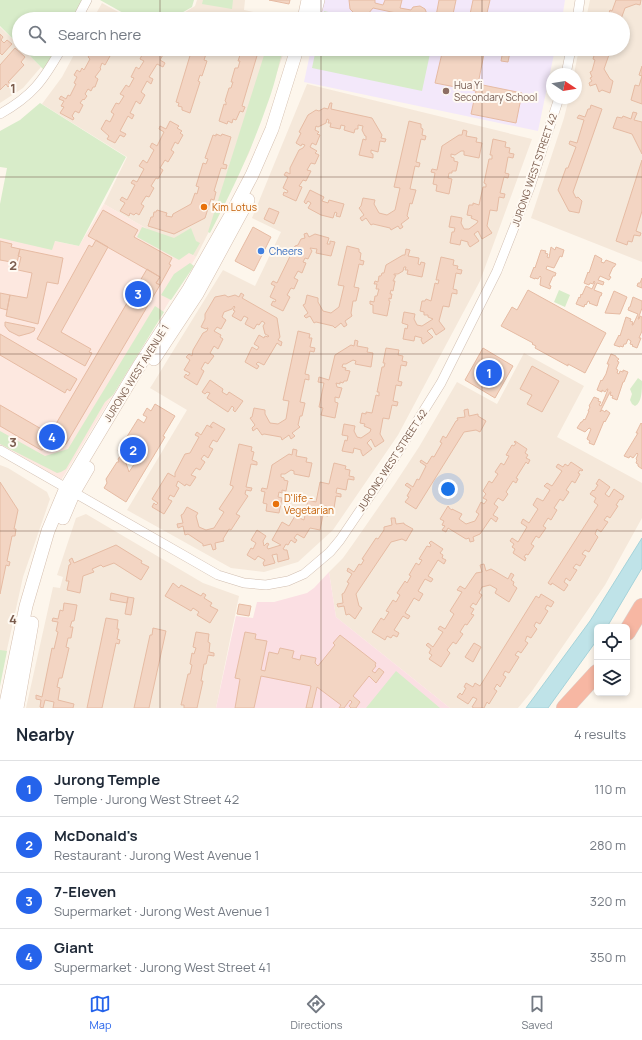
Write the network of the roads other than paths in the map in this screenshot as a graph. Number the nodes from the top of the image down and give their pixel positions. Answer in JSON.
{"nodes":[{"id":1,"x":87,"y":0,"type":"edge"},
{"id":2,"x":308,"y":0,"type":"edge"},
{"id":3,"x":318,"y":0,"type":"edge"},
{"id":4,"x":580,"y":0,"type":"edge"},
{"id":5,"x":81,"y":12,"type":"edge"},
{"id":6,"x":305,"y":12,"type":"edge"},
{"id":7,"x":315,"y":12,"type":"edge"},
{"id":8,"x":578,"y":12,"type":"edge"},
{"id":9,"x":57,"y":56,"type":"edge"},
{"id":10,"x":295,"y":56,"type":"edge"},
{"id":11,"x":303,"y":56,"type":"edge"},
{"id":12,"x":570,"y":56,"type":"edge"},
{"id":13,"x":567,"y":68,"type":"edge"},
{"id":14,"x":557,"y":104,"type":"edge"},
{"id":15,"x":0,"y":114,"type":"edge"},
{"id":16,"x":0,"y":450,"type":"edge"},
{"id":17,"x":70,"y":490,"type":"junction"},
{"id":18,"x":642,"y":608,"type":"edge"},
{"id":19,"x":630,"y":627,"type":"edge"},
{"id":20,"x":594,"y":676,"type":"edge"},
{"id":21,"x":594,"y":683,"type":"edge"},
{"id":22,"x":5,"y":708,"type":"edge"},
{"id":23,"x":17,"y":708,"type":"edge"},
{"id":24,"x":565,"y":708,"type":"edge"},
{"id":25,"x":577,"y":708,"type":"edge"}],
"edges":[{"from":1,"to":5,"type":"street"},
{"from":2,"to":6,"type":"street"},
{"from":3,"to":7,"type":"street"},
{"from":4,"to":8,"type":"street"},
{"from":9,"to":15,"type":"street"},
{"from":10,"to":17,"type":"street","name":"JURONG WEST AVENUE 1"},
{"from":11,"to":17,"type":"street","name":"JURONG WEST AVENUE 1"},
{"from":12,"to":13,"type":"street"},
{"from":14,"to":17,"type":"street","name":"JURONG WEST STREET 42"},
{"from":16,"to":17,"type":"street","name":"JURONG WEST STREET 42"},
{"from":17,"to":22,"type":"street","name":"JURONG WEST AVENUE 1"},
{"from":17,"to":23,"type":"street","name":"JURONG WEST AVENUE 1"},
{"from":18,"to":19,"type":"highway"},
{"from":20,"to":24,"type":"highway"},
{"from":21,"to":25,"type":"highway"}]}
